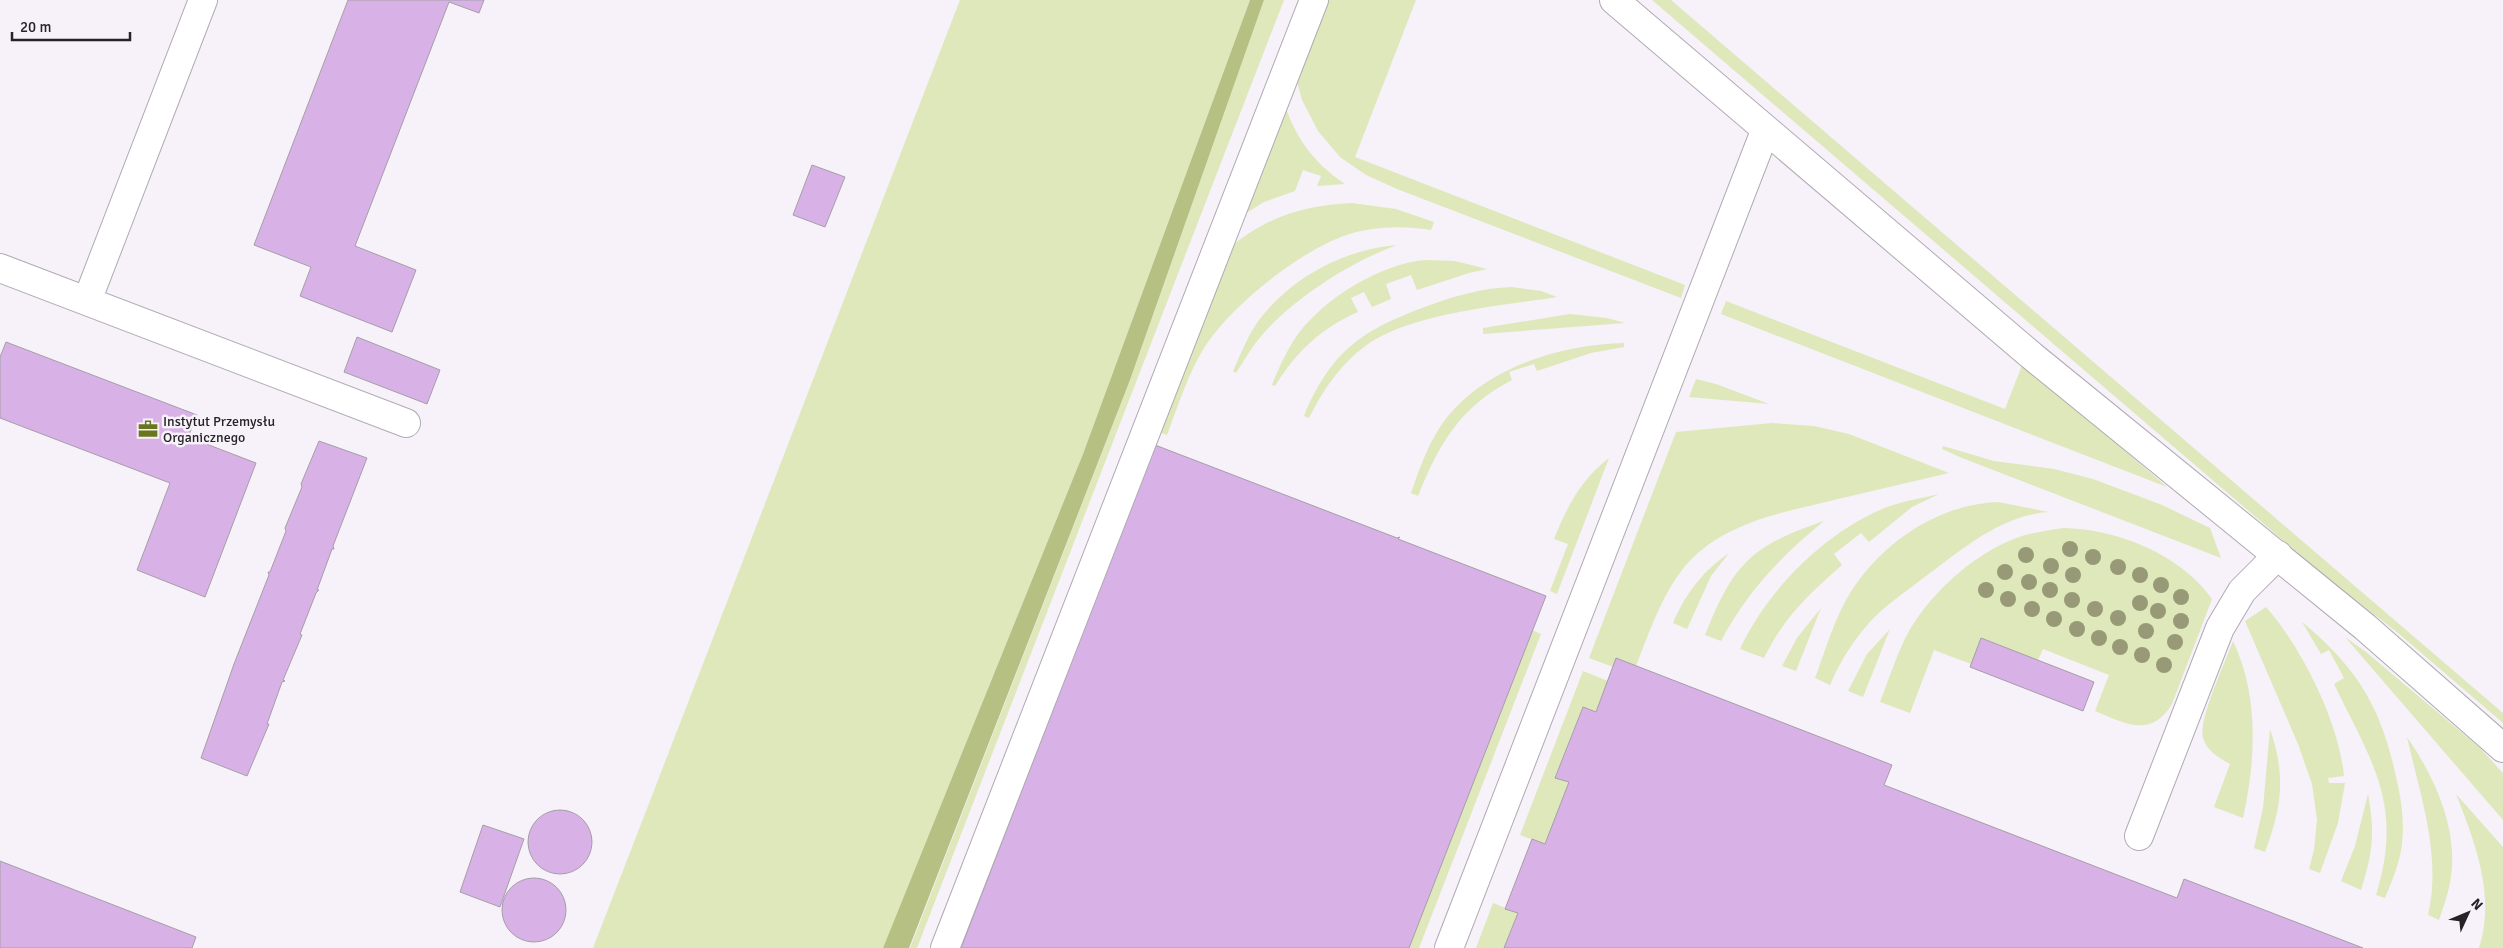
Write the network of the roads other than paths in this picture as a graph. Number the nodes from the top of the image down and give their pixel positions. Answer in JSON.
{"nodes":[{"id":1,"x":203,"y":0,"type":"edge"},
{"id":2,"x":1314,"y":0,"type":"edge"},
{"id":3,"x":1614,"y":0,"type":"edge"},
{"id":4,"x":1765,"y":131,"type":"junction"},
{"id":5,"x":0,"y":268,"type":"edge"},
{"id":6,"x":86,"y":301,"type":"junction"},
{"id":7,"x":406,"y":423,"type":"dead end"},
{"id":8,"x":2278,"y":555,"type":"junction"},
{"id":9,"x":2503,"y":748,"type":"edge"},
{"id":10,"x":2139,"y":836,"type":"dead end"},
{"id":11,"x":945,"y":948,"type":"edge"},
{"id":12,"x":1449,"y":948,"type":"edge"}],
"edges":[{"from":1,"to":6,"type":"lane"},
{"from":2,"to":11,"type":"lane"},
{"from":3,"to":4,"type":"lane"},
{"from":4,"to":8,"type":"lane"},
{"from":4,"to":12,"type":"lane"},
{"from":5,"to":6,"type":"lane"},
{"from":6,"to":7,"type":"lane"},
{"from":8,"to":9,"type":"lane"},
{"from":8,"to":10,"type":"lane"}]}
